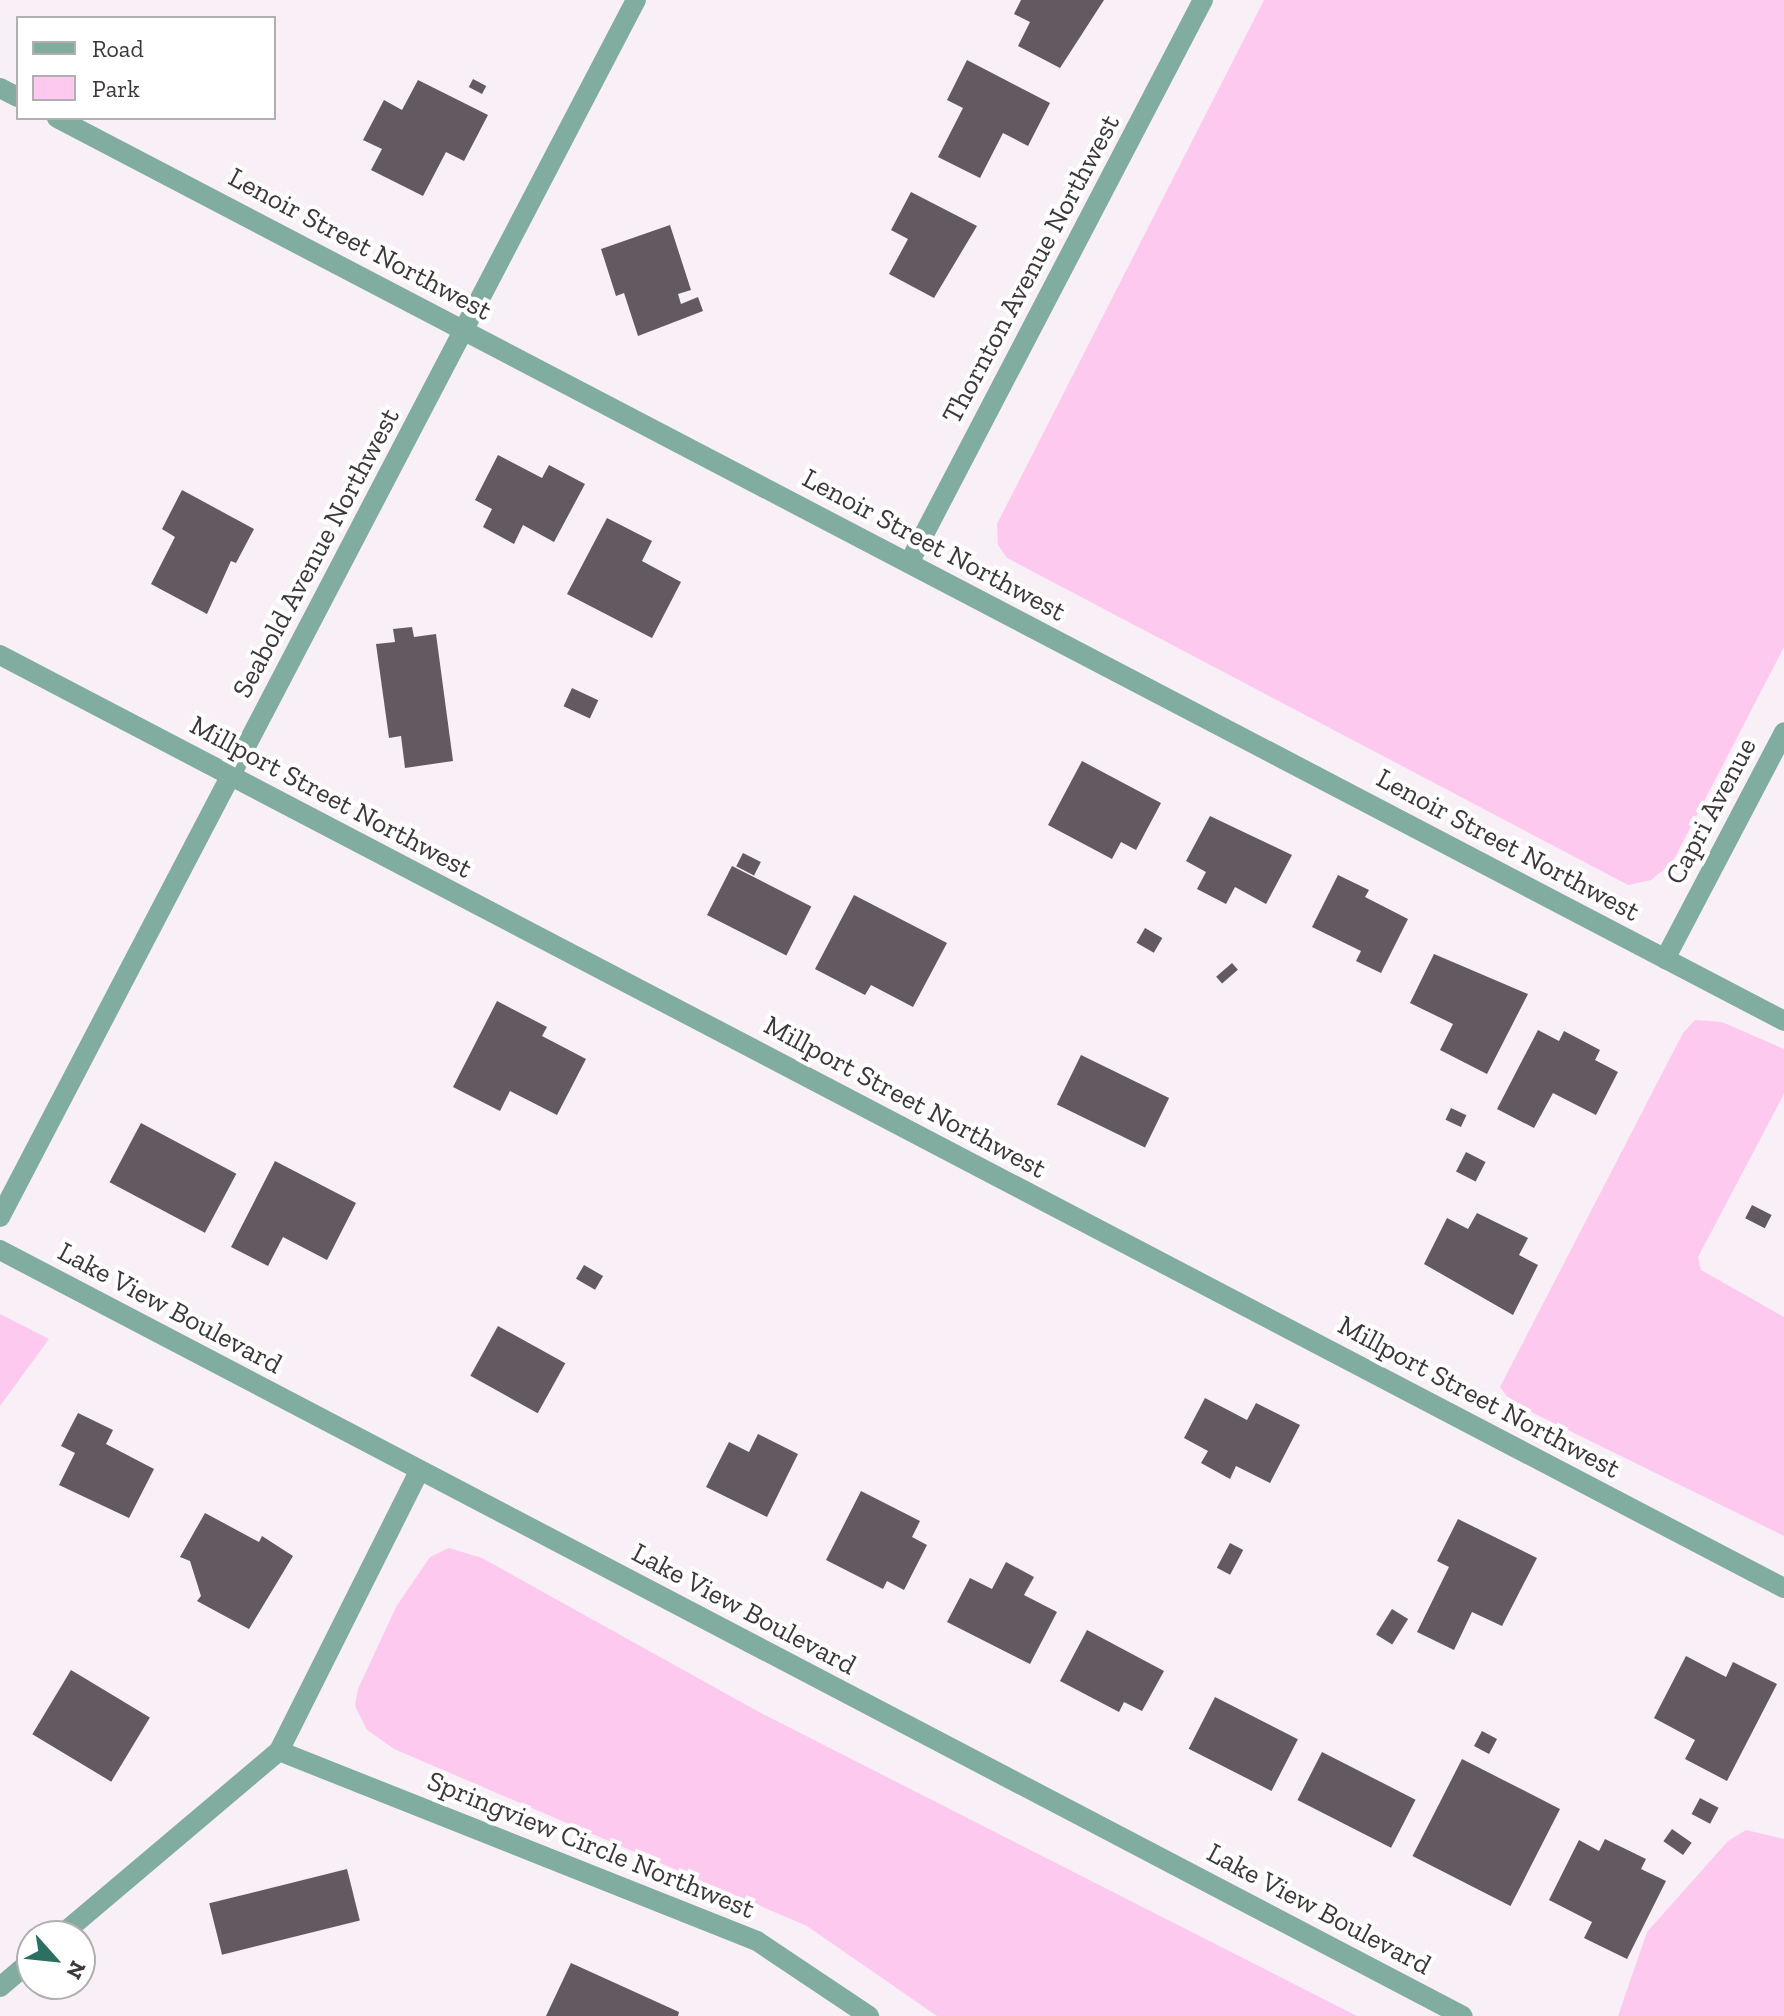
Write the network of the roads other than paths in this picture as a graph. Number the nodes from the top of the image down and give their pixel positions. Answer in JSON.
{"nodes":[{"id":1,"x":636,"y":0,"type":"edge"},
{"id":2,"x":1203,"y":0,"type":"edge"},
{"id":3,"x":61,"y":120,"type":"edge"},
{"id":4,"x":464,"y":330,"type":"junction"},
{"id":5,"x":909,"y":563,"type":"junction"},
{"id":6,"x":0,"y":655,"type":"edge"},
{"id":7,"x":1784,"y":732,"type":"edge"},
{"id":8,"x":231,"y":776,"type":"junction"},
{"id":9,"x":1665,"y":959,"type":"junction"},
{"id":10,"x":1784,"y":1021,"type":"edge"},
{"id":11,"x":0,"y":1217,"type":"edge"},
{"id":12,"x":0,"y":1250,"type":"edge"},
{"id":13,"x":420,"y":1470,"type":"junction"},
{"id":14,"x":1784,"y":1588,"type":"edge"},
{"id":15,"x":279,"y":1751,"type":"junction"},
{"id":16,"x":79,"y":1920,"type":"edge"},
{"id":17,"x":16,"y":1974,"type":"edge"},
{"id":18,"x":0,"y":1987,"type":"edge"},
{"id":19,"x":869,"y":2016,"type":"edge"},
{"id":20,"x":1463,"y":2016,"type":"edge"}],
"edges":[{"from":1,"to":4,"type":"street","name":"Seabold Avenue Northwest"},
{"from":2,"to":5,"type":"street","name":"Thornton Avenue Northwest"},
{"from":3,"to":4,"type":"street","name":"Lenoir Street Northwest"},
{"from":4,"to":5,"type":"street","name":"Lenoir Street Northwest"},
{"from":4,"to":8,"type":"street","name":"Seabold Avenue Northwest"},
{"from":5,"to":9,"type":"street","name":"Lenoir Street Northwest"},
{"from":6,"to":8,"type":"street","name":"Millport Street Northwest"},
{"from":7,"to":9,"type":"street","name":"Capri Avenue"},
{"from":8,"to":11,"type":"street","name":"Seabold Avenue Northwest"},
{"from":8,"to":14,"type":"street","name":"Millport Street Northwest"},
{"from":9,"to":10,"type":"street","name":"Lenoir Street Northwest"},
{"from":12,"to":13,"type":"street","name":"Lake View Boulevard"},
{"from":13,"to":15,"type":"street"},
{"from":13,"to":20,"type":"street","name":"Lake View Boulevard"},
{"from":15,"to":16,"type":"street"},
{"from":15,"to":19,"type":"street","name":"Springview Circle Northwest"},
{"from":17,"to":18,"type":"street"}]}
